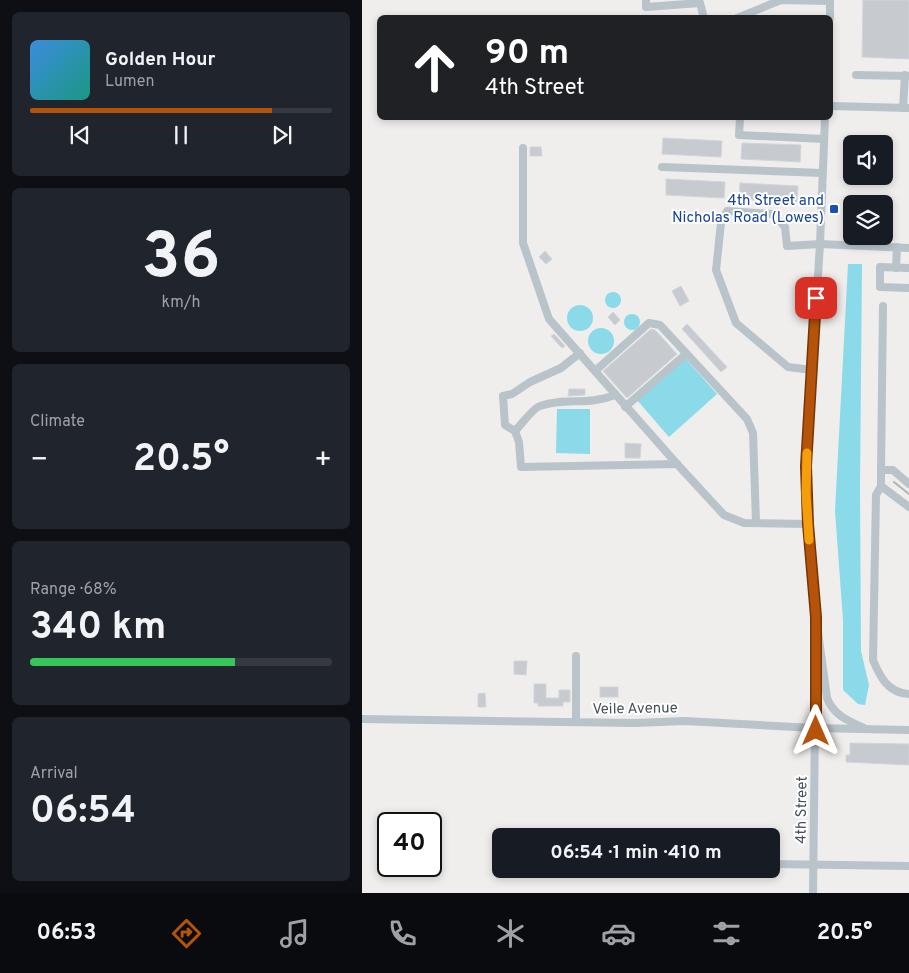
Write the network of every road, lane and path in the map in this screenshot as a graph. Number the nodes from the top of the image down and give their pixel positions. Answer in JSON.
{"nodes":[{"id":1,"x":646,"y":0,"type":"edge"},
{"id":2,"x":830,"y":0,"type":"edge"},
{"id":3,"x":702,"y":2,"type":"edge"},
{"id":4,"x":704,"y":15,"type":"edge"},
{"id":5,"x":744,"y":15,"type":"edge"},
{"id":6,"x":830,"y":15,"type":"edge"},
{"id":7,"x":856,"y":74,"type":"dead end"},
{"id":8,"x":907,"y":76,"type":"edge"},
{"id":9,"x":833,"y":106,"type":"edge"},
{"id":10,"x":906,"y":108,"type":"edge"},
{"id":11,"x":740,"y":120,"type":"edge"},
{"id":12,"x":825,"y":120,"type":"edge"},
{"id":13,"x":824,"y":139,"type":"junction"},
{"id":14,"x":523,"y":148,"type":"dead end"},
{"id":15,"x":662,"y":167,"type":"dead end"},
{"id":16,"x":822,"y":173,"type":"junction"},
{"id":17,"x":820,"y":244,"type":"junction"},
{"id":18,"x":896,"y":247,"type":"junction"},
{"id":19,"x":908,"y":248,"type":"edge"},
{"id":20,"x":896,"y":268,"type":"junction"},
{"id":21,"x":908,"y":268,"type":"edge"},
{"id":22,"x":908,"y":288,"type":"edge"},
{"id":23,"x":883,"y":306,"type":"dead end"},
{"id":24,"x":580,"y":354,"type":"junction"},
{"id":25,"x":686,"y":354,"type":"junction"},
{"id":26,"x":595,"y":370,"type":"junction"},
{"id":27,"x":812,"y":370,"type":"junction"},
{"id":28,"x":615,"y":395,"type":"junction"},
{"id":29,"x":626,"y":406,"type":"junction"},
{"id":30,"x":515,"y":431,"type":"junction"},
{"id":31,"x":677,"y":464,"type":"junction"},
{"id":32,"x":881,"y":470,"type":"junction"},
{"id":33,"x":908,"y":484,"type":"edge"},
{"id":34,"x":881,"y":486,"type":"junction"},
{"id":35,"x":908,"y":507,"type":"edge"},
{"id":36,"x":756,"y":522,"type":"junction"},
{"id":37,"x":808,"y":524,"type":"junction"},
{"id":38,"x":816,"y":617,"type":"junction"},
{"id":39,"x":576,"y":656,"type":"dead end"},
{"id":40,"x":908,"y":694,"type":"edge"},
{"id":41,"x":362,"y":719,"type":"edge"},
{"id":42,"x":576,"y":722,"type":"junction"},
{"id":43,"x":816,"y":728,"type":"junction"},
{"id":44,"x":866,"y":729,"type":"junction"},
{"id":45,"x":908,"y":730,"type":"edge"},
{"id":46,"x":780,"y":864,"type":"edge"},
{"id":47,"x":814,"y":864,"type":"junction"},
{"id":48,"x":908,"y":866,"type":"edge"},
{"id":49,"x":814,"y":893,"type":"edge"}],
"edges":[{"from":1,"to":3,"type":"street"},
{"from":2,"to":5,"type":"street"},
{"from":2,"to":6,"type":"street"},
{"from":3,"to":4,"type":"street"},
{"from":7,"to":8,"type":"street"},
{"from":8,"to":10,"type":"street"},
{"from":9,"to":10,"type":"street"},
{"from":11,"to":13,"type":"street"},
{"from":12,"to":13,"type":"street"},
{"from":13,"to":16,"type":"street"},
{"from":14,"to":24,"type":"street"},
{"from":15,"to":16,"type":"street"},
{"from":16,"to":17,"type":"street"},
{"from":17,"to":18,"type":"street"},
{"from":17,"to":27,"type":"street"},
{"from":17,"to":27,"type":"street"},
{"from":18,"to":19,"type":"street"},
{"from":18,"to":20,"type":"street"},
{"from":20,"to":21,"type":"street"},
{"from":20,"to":22,"type":"street"},
{"from":23,"to":32,"type":"street"},
{"from":24,"to":26,"type":"street"},
{"from":24,"to":30,"type":"street"},
{"from":25,"to":26,"type":"street"},
{"from":25,"to":29,"type":"street"},
{"from":25,"to":36,"type":"street"},
{"from":26,"to":28,"type":"street"},
{"from":27,"to":37,"type":"street"},
{"from":28,"to":29,"type":"street"},
{"from":28,"to":30,"type":"street"},
{"from":29,"to":31,"type":"street"},
{"from":30,"to":31,"type":"street"},
{"from":31,"to":36,"type":"street"},
{"from":32,"to":33,"type":"street"},
{"from":32,"to":34,"type":"street"},
{"from":34,"to":35,"type":"street"},
{"from":34,"to":40,"type":"street"},
{"from":36,"to":37,"type":"street"},
{"from":37,"to":38,"type":"street"},
{"from":38,"to":43,"type":"street","name":"4th Street"},
{"from":38,"to":44,"type":"street"},
{"from":39,"to":42,"type":"street"},
{"from":41,"to":42,"type":"street","name":"Veile Avenue"},
{"from":42,"to":43,"type":"street","name":"Veile Avenue"},
{"from":43,"to":44,"type":"street","name":"Veile Avenue"},
{"from":43,"to":47,"type":"street","name":"4th Street"},
{"from":44,"to":45,"type":"street","name":"Veile Avenue"},
{"from":46,"to":47,"type":"street"},
{"from":47,"to":48,"type":"street"},
{"from":47,"to":49,"type":"street","name":"4th Street"}]}
